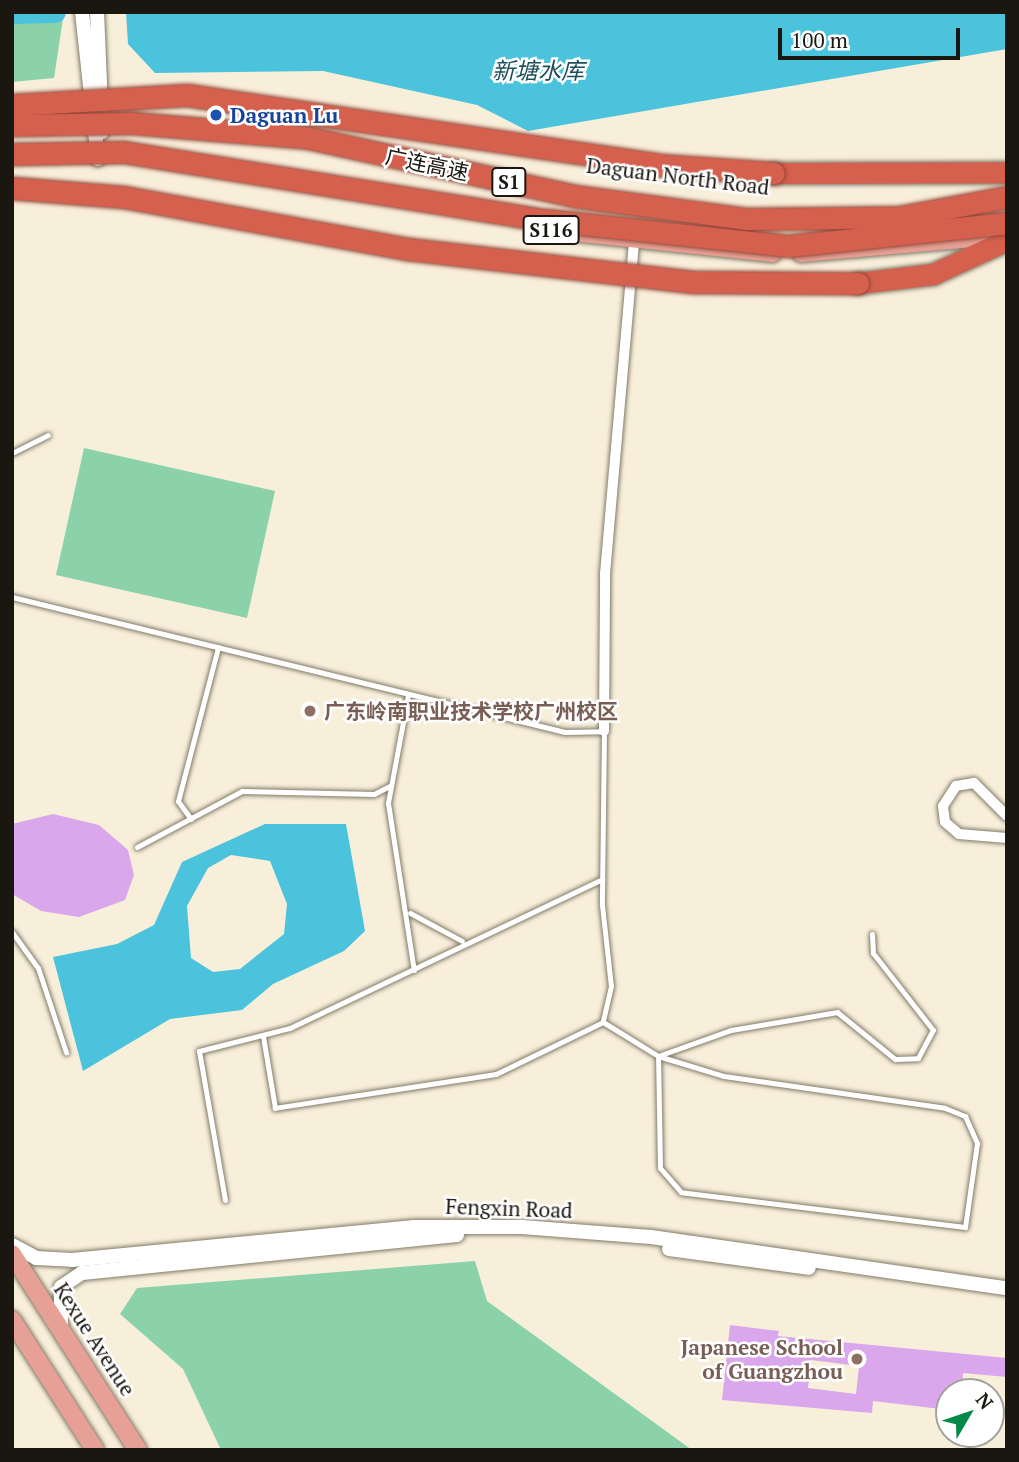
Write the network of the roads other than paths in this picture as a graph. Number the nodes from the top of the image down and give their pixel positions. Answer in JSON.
{"nodes":[{"id":1,"x":82,"y":12,"type":"edge"},
{"id":2,"x":97,"y":12,"type":"edge"},
{"id":3,"x":12,"y":105,"type":"edge"},
{"id":4,"x":98,"y":114,"type":"junction"},
{"id":5,"x":12,"y":116,"type":"edge"},
{"id":6,"x":12,"y":125,"type":"edge"},
{"id":7,"x":12,"y":154,"type":"edge"},
{"id":8,"x":12,"y":161,"type":"edge"},
{"id":9,"x":98,"y":161,"type":"junction"},
{"id":10,"x":1007,"y":172,"type":"edge"},
{"id":11,"x":12,"y":188,"type":"edge"},
{"id":12,"x":1007,"y":191,"type":"edge"},
{"id":13,"x":1007,"y":197,"type":"edge"},
{"id":14,"x":1007,"y":223,"type":"edge"},
{"id":15,"x":1007,"y":237,"type":"edge"},
{"id":16,"x":634,"y":243,"type":"junction"},
{"id":17,"x":48,"y":435,"type":"dead end"},
{"id":18,"x":12,"y":453,"type":"edge"},
{"id":19,"x":12,"y":597,"type":"edge"},
{"id":20,"x":218,"y":647,"type":"junction"},
{"id":21,"x":408,"y":695,"type":"junction"},
{"id":22,"x":604,"y":731,"type":"junction"},
{"id":23,"x":390,"y":786,"type":"junction"},
{"id":24,"x":1007,"y":816,"type":"edge"},
{"id":25,"x":191,"y":819,"type":"junction"},
{"id":26,"x":1007,"y":838,"type":"edge"},
{"id":27,"x":137,"y":847,"type":"dead end"},
{"id":28,"x":602,"y":878,"type":"junction"},
{"id":29,"x":410,"y":912,"type":"junction"},
{"id":30,"x":12,"y":932,"type":"edge"},
{"id":31,"x":872,"y":934,"type":"dead end"},
{"id":32,"x":462,"y":941,"type":"junction"},
{"id":33,"x":414,"y":970,"type":"junction"},
{"id":34,"x":603,"y":1021,"type":"junction"},
{"id":35,"x":263,"y":1036,"type":"junction"},
{"id":36,"x":66,"y":1052,"type":"dead end"},
{"id":37,"x":658,"y":1056,"type":"junction"},
{"id":38,"x":225,"y":1200,"type":"dead end"},
{"id":39,"x":12,"y":1245,"type":"edge"},
{"id":40,"x":12,"y":1254,"type":"edge"},
{"id":41,"x":93,"y":1265,"type":"junction"},
{"id":42,"x":1007,"y":1288,"type":"edge"},
{"id":43,"x":1007,"y":1296,"type":"edge"},
{"id":44,"x":12,"y":1320,"type":"edge"},
{"id":45,"x":63,"y":1330,"type":"junction"},
{"id":46,"x":95,"y":1450,"type":"edge"},
{"id":47,"x":138,"y":1450,"type":"edge"}],
"edges":[{"from":1,"to":4,"type":"street"},
{"from":2,"to":4,"type":"street"},
{"from":3,"to":10,"type":"highway","bridge":true},
{"from":4,"to":5,"type":"main road","name":"Daguan North Road","number":"S116"},
{"from":4,"to":9,"type":"street"},
{"from":4,"to":12,"type":"main road","name":"Daguan North Road","number":"S116"},
{"from":6,"to":13,"type":"highway","name":"广连高速","number":"S1","bridge":true},
{"from":7,"to":14,"type":"highway","name":"广连高速","number":"S1","bridge":true},
{"from":8,"to":9,"type":"main road","number":"S116"},
{"from":9,"to":16,"type":"main road","number":"S116"},
{"from":11,"to":15,"type":"highway","bridge":true},
{"from":15,"to":16,"type":"main road","number":"S116"},
{"from":16,"to":22,"type":"street"},
{"from":17,"to":18,"type":"lane"},
{"from":19,"to":20,"type":"lane"},
{"from":20,"to":21,"type":"lane"},
{"from":20,"to":25,"type":"lane"},
{"from":21,"to":22,"type":"lane"},
{"from":21,"to":23,"type":"lane"},
{"from":22,"to":28,"type":"lane"},
{"from":23,"to":25,"type":"lane"},
{"from":23,"to":29,"type":"lane"},
{"from":24,"to":26,"type":"street"},
{"from":25,"to":27,"type":"lane"},
{"from":28,"to":32,"type":"lane"},
{"from":28,"to":34,"type":"lane"},
{"from":29,"to":32,"type":"lane"},
{"from":29,"to":33,"type":"lane"},
{"from":30,"to":36,"type":"lane"},
{"from":31,"to":37,"type":"lane"},
{"from":32,"to":33,"type":"lane"},
{"from":33,"to":35,"type":"lane"},
{"from":34,"to":35,"type":"lane"},
{"from":34,"to":37,"type":"lane"},
{"from":35,"to":38,"type":"lane"},
{"from":37,"to":37,"type":"lane"},
{"from":39,"to":41,"type":"street","name":"Fengxin Road"},
{"from":40,"to":45,"type":"main road","name":"Kexue Avenue"},
{"from":41,"to":42,"type":"street","name":"Fengxin Road"},
{"from":41,"to":43,"type":"street","name":"Fengxin Road"},
{"from":41,"to":45,"type":"street","name":"Fengxin Road"},
{"from":44,"to":46,"type":"main road"},
{"from":45,"to":47,"type":"main road","name":"Kexue Avenue"}]}
